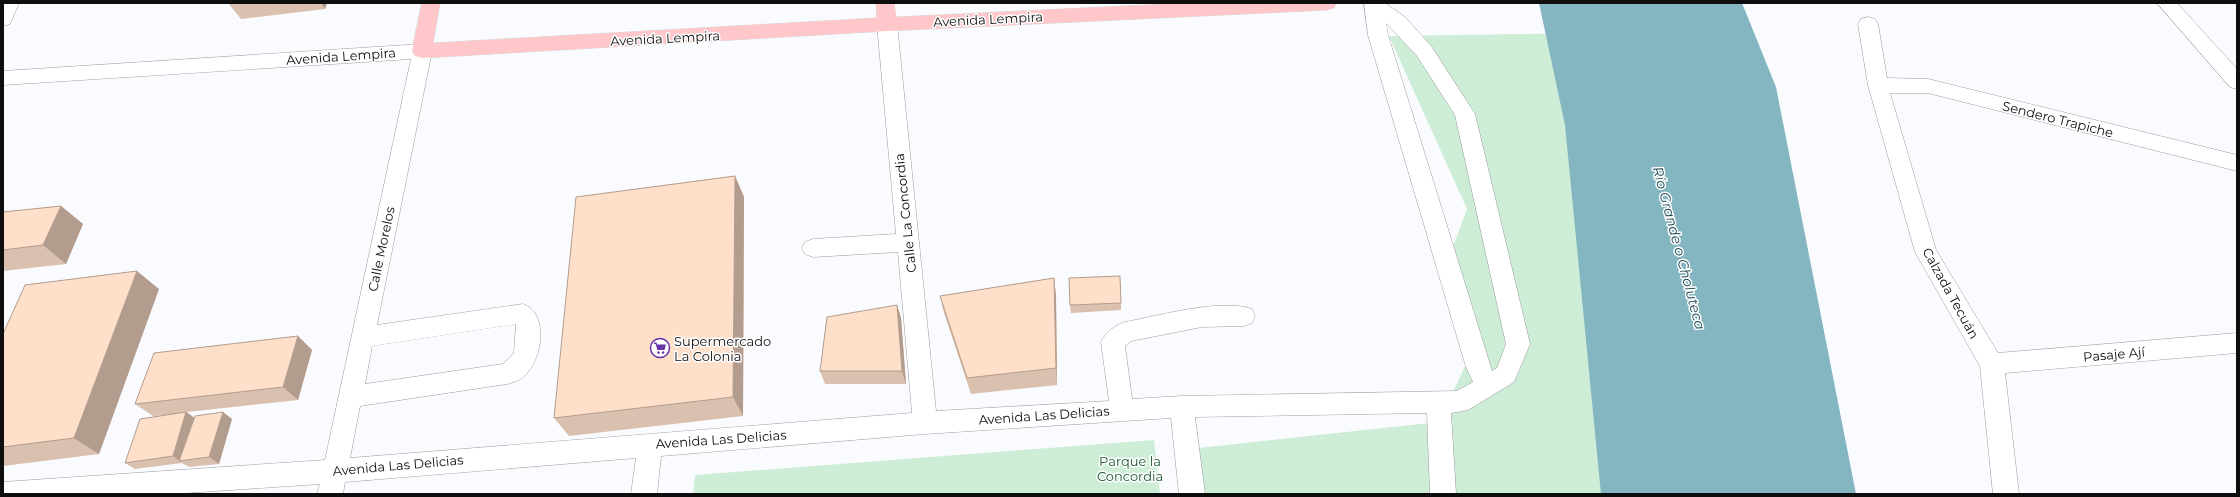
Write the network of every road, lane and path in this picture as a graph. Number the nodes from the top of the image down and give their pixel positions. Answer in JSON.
{"nodes":[{"id":1,"x":10,"y":3,"type":"edge"},
{"id":2,"x":431,"y":3,"type":"edge"},
{"id":3,"x":885,"y":3,"type":"edge"},
{"id":4,"x":1322,"y":3,"type":"edge"},
{"id":5,"x":1327,"y":3,"type":"edge"},
{"id":6,"x":1373,"y":3,"type":"edge"},
{"id":7,"x":2166,"y":3,"type":"edge"},
{"id":8,"x":3,"y":18,"type":"edge"},
{"id":9,"x":887,"y":24,"type":"junction"},
{"id":10,"x":1868,"y":24,"type":"dead end"},
{"id":11,"x":422,"y":51,"type":"junction"},
{"id":12,"x":3,"y":78,"type":"edge"},
{"id":13,"x":2237,"y":82,"type":"edge"},
{"id":14,"x":1878,"y":85,"type":"junction"},
{"id":15,"x":2237,"y":162,"type":"edge"},
{"id":16,"x":908,"y":242,"type":"junction"},
{"id":17,"x":813,"y":248,"type":"dead end"},
{"id":18,"x":1244,"y":316,"type":"dead end"},
{"id":19,"x":363,"y":337,"type":"junction"},
{"id":20,"x":2237,"y":343,"type":"edge"},
{"id":21,"x":1992,"y":364,"type":"junction"},
{"id":22,"x":1487,"y":386,"type":"junction"},
{"id":23,"x":351,"y":397,"type":"junction"},
{"id":24,"x":1439,"y":403,"type":"junction"},
{"id":25,"x":1182,"y":407,"type":"junction"},
{"id":26,"x":1122,"y":410,"type":"junction"},
{"id":27,"x":925,"y":423,"type":"junction"},
{"id":28,"x":650,"y":444,"type":"junction"},
{"id":29,"x":336,"y":471,"type":"junction"},
{"id":30,"x":226,"y":486,"type":"edge"},
{"id":31,"x":3,"y":494,"type":"edge"},
{"id":32,"x":330,"y":494,"type":"edge"},
{"id":33,"x":644,"y":494,"type":"edge"},
{"id":34,"x":1192,"y":494,"type":"edge"},
{"id":35,"x":1443,"y":494,"type":"edge"},
{"id":36,"x":2006,"y":494,"type":"edge"}],
"edges":[{"from":1,"to":8,"type":"street"},
{"from":2,"to":11,"type":"main road","name":"Calle Morelos"},
{"from":3,"to":9,"type":"main road","name":"Calle La Concordia"},
{"from":4,"to":5,"type":"main road","name":"Avenida Lempira"},
{"from":4,"to":9,"type":"main road","name":"Avenida Lempira"},
{"from":6,"to":22,"type":"street"},
{"from":6,"to":22,"type":"street","name":"Avenida Las Delicias"},
{"from":7,"to":13,"type":"street"},
{"from":9,"to":11,"type":"main road","name":"Avenida Lempira"},
{"from":9,"to":16,"type":"street","name":"Calle La Concordia"},
{"from":10,"to":14,"type":"street","name":"Calzada Tecuán"},
{"from":11,"to":12,"type":"street","name":"Avenida Lempira"},
{"from":11,"to":19,"type":"street","name":"Calle Morelos"},
{"from":14,"to":15,"type":"street","name":"Sendero Trapiche"},
{"from":14,"to":21,"type":"street","name":"Calzada Tecuán"},
{"from":16,"to":17,"type":"street"},
{"from":16,"to":27,"type":"street","name":"Calle La Concordia"},
{"from":18,"to":26,"type":"street"},
{"from":19,"to":23,"type":"street","name":"Calle Morelos"},
{"from":19,"to":23,"type":"street"},
{"from":20,"to":21,"type":"street","name":"Pasaje Ají"},
{"from":21,"to":36,"type":"street","name":"Calzada Tecuán"},
{"from":22,"to":24,"type":"street","name":"Avenida Las Delicias"},
{"from":23,"to":29,"type":"street","name":"Calle Morelos"},
{"from":24,"to":25,"type":"street","name":"Avenida Las Delicias"},
{"from":24,"to":35,"type":"street"},
{"from":25,"to":26,"type":"street","name":"Avenida Las Delicias"},
{"from":25,"to":34,"type":"street"},
{"from":26,"to":27,"type":"street","name":"Avenida Las Delicias"},
{"from":27,"to":28,"type":"street","name":"Avenida Las Delicias"},
{"from":28,"to":29,"type":"street","name":"Avenida Las Delicias"},
{"from":28,"to":33,"type":"street"},
{"from":29,"to":30,"type":"street","name":"Avenida Las Delicias"},
{"from":29,"to":32,"type":"street","name":"Calle Morelos"},
{"from":30,"to":31,"type":"street","name":"Avenida Las Delicias"}]}
